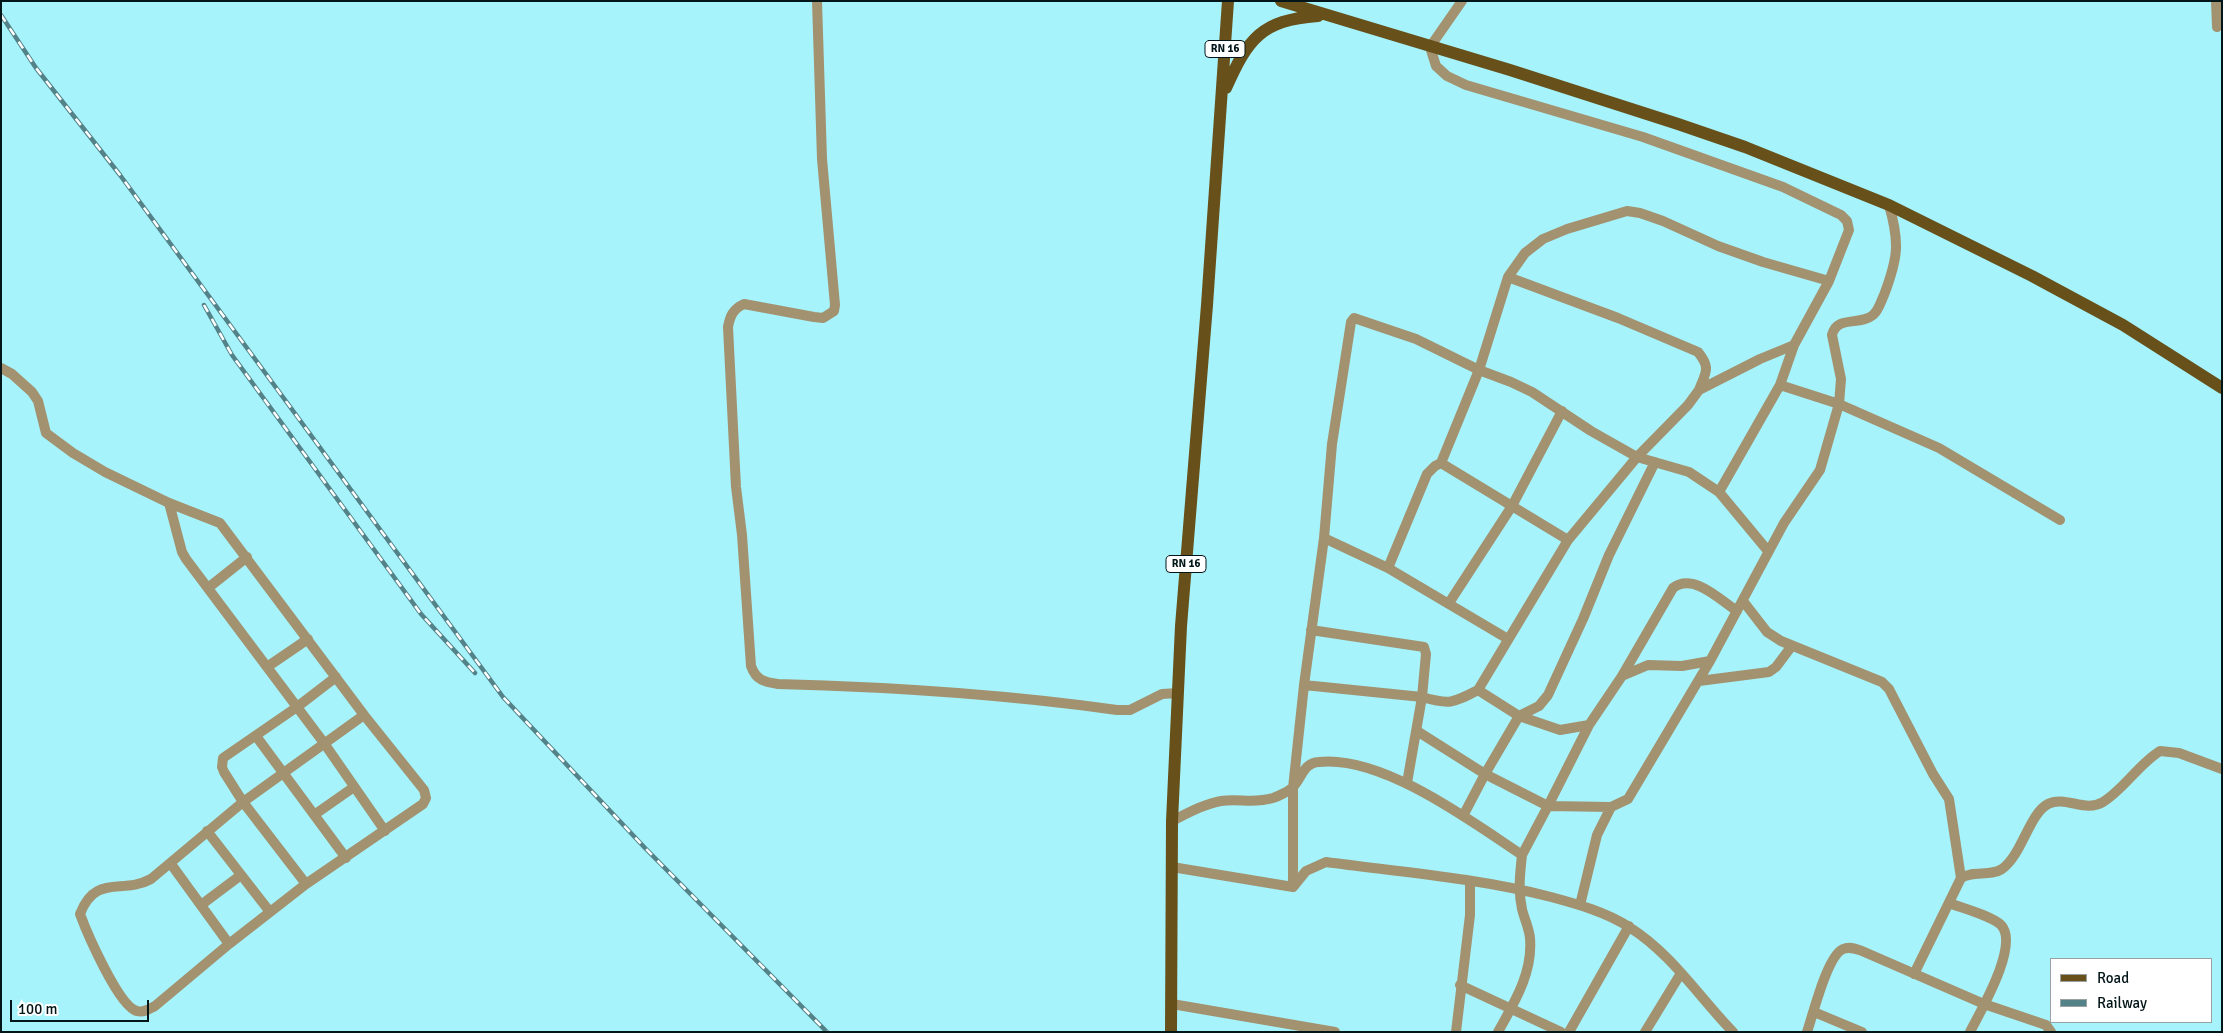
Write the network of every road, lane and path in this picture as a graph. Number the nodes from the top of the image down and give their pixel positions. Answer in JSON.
{"nodes":[{"id":1,"x":817,"y":1,"type":"edge"},
{"id":2,"x":1228,"y":1,"type":"edge"},
{"id":3,"x":1281,"y":1,"type":"edge"},
{"id":4,"x":1302,"y":1,"type":"edge"},
{"id":5,"x":1462,"y":1,"type":"edge"},
{"id":6,"x":2216,"y":1,"type":"edge"},
{"id":7,"x":1325,"y":15,"type":"junction"},
{"id":8,"x":2217,"y":27,"type":"dead end"},
{"id":9,"x":1430,"y":47,"type":"junction"},
{"id":10,"x":1221,"y":98,"type":"junction"},
{"id":11,"x":1889,"y":205,"type":"junction"},
{"id":12,"x":1508,"y":277,"type":"junction"},
{"id":13,"x":1829,"y":281,"type":"junction"},
{"id":14,"x":1794,"y":345,"type":"junction"},
{"id":15,"x":1,"y":368,"type":"edge"},
{"id":16,"x":1479,"y":370,"type":"junction"},
{"id":17,"x":1780,"y":385,"type":"junction"},
{"id":18,"x":2222,"y":388,"type":"edge"},
{"id":19,"x":1699,"y":390,"type":"junction"},
{"id":20,"x":1839,"y":404,"type":"junction"},
{"id":21,"x":1562,"y":411,"type":"junction"},
{"id":22,"x":1637,"y":457,"type":"junction"},
{"id":23,"x":1655,"y":462,"type":"junction"},
{"id":24,"x":1441,"y":463,"type":"junction"},
{"id":25,"x":1719,"y":492,"type":"junction"},
{"id":26,"x":169,"y":503,"type":"junction"},
{"id":27,"x":1512,"y":506,"type":"junction"},
{"id":28,"x":2060,"y":520,"type":"dead end"},
{"id":29,"x":1324,"y":538,"type":"junction"},
{"id":30,"x":1568,"y":540,"type":"junction"},
{"id":31,"x":1768,"y":551,"type":"junction"},
{"id":32,"x":247,"y":557,"type":"junction"},
{"id":33,"x":1388,"y":568,"type":"junction"},
{"id":34,"x":208,"y":588,"type":"junction"},
{"id":35,"x":1743,"y":601,"type":"junction"},
{"id":36,"x":1449,"y":603,"type":"junction"},
{"id":37,"x":1737,"y":612,"type":"junction"},
{"id":38,"x":1311,"y":630,"type":"junction"},
{"id":39,"x":308,"y":638,"type":"junction"},
{"id":40,"x":1508,"y":639,"type":"junction"},
{"id":41,"x":1791,"y":647,"type":"junction"},
{"id":42,"x":1710,"y":661,"type":"junction"},
{"id":43,"x":266,"y":667,"type":"junction"},
{"id":44,"x":1622,"y":676,"type":"junction"},
{"id":45,"x":336,"y":677,"type":"junction"},
{"id":46,"x":1698,"y":681,"type":"junction"},
{"id":47,"x":1304,"y":685,"type":"junction"},
{"id":48,"x":1478,"y":690,"type":"junction"},
{"id":49,"x":1178,"y":693,"type":"junction"},
{"id":50,"x":1422,"y":697,"type":"junction"},
{"id":51,"x":297,"y":707,"type":"junction"},
{"id":52,"x":364,"y":715,"type":"junction"},
{"id":53,"x":1519,"y":716,"type":"junction"},
{"id":54,"x":1589,"y":725,"type":"junction"},
{"id":55,"x":1417,"y":731,"type":"junction"},
{"id":56,"x":256,"y":736,"type":"junction"},
{"id":57,"x":324,"y":743,"type":"junction"},
{"id":58,"x":2222,"y":768,"type":"edge"},
{"id":59,"x":284,"y":774,"type":"junction"},
{"id":60,"x":1485,"y":774,"type":"junction"},
{"id":61,"x":1407,"y":783,"type":"junction"},
{"id":62,"x":354,"y":787,"type":"junction"},
{"id":63,"x":1293,"y":788,"type":"junction"},
{"id":64,"x":243,"y":802,"type":"junction"},
{"id":65,"x":1548,"y":806,"type":"junction"},
{"id":66,"x":1611,"y":807,"type":"junction"},
{"id":67,"x":314,"y":815,"type":"junction"},
{"id":68,"x":1463,"y":816,"type":"junction"},
{"id":69,"x":1172,"y":821,"type":"junction"},
{"id":70,"x":207,"y":831,"type":"junction"},
{"id":71,"x":385,"y":831,"type":"junction"},
{"id":72,"x":1522,"y":855,"type":"junction"},
{"id":73,"x":346,"y":858,"type":"junction"},
{"id":74,"x":171,"y":864,"type":"junction"},
{"id":75,"x":1172,"y":867,"type":"junction"},
{"id":76,"x":241,"y":875,"type":"junction"},
{"id":77,"x":1961,"y":878,"type":"junction"},
{"id":78,"x":1470,"y":881,"type":"junction"},
{"id":79,"x":306,"y":884,"type":"junction"},
{"id":80,"x":1293,"y":887,"type":"junction"},
{"id":81,"x":1519,"y":889,"type":"junction"},
{"id":82,"x":1949,"y":903,"type":"junction"},
{"id":83,"x":201,"y":905,"type":"junction"},
{"id":84,"x":1580,"y":905,"type":"junction"},
{"id":85,"x":270,"y":912,"type":"junction"},
{"id":86,"x":1628,"y":926,"type":"junction"},
{"id":87,"x":229,"y":944,"type":"junction"},
{"id":88,"x":1681,"y":973,"type":"junction"},
{"id":89,"x":1914,"y":974,"type":"junction"},
{"id":90,"x":1460,"y":985,"type":"junction"},
{"id":91,"x":1172,"y":1004,"type":"junction"},
{"id":92,"x":1984,"y":1004,"type":"junction"},
{"id":93,"x":1510,"y":1009,"type":"junction"},
{"id":94,"x":1814,"y":1012,"type":"junction"},
{"id":95,"x":1172,"y":1032,"type":"edge"},
{"id":96,"x":1336,"y":1032,"type":"edge"},
{"id":97,"x":1456,"y":1032,"type":"edge"},
{"id":98,"x":1498,"y":1032,"type":"edge"},
{"id":99,"x":1561,"y":1032,"type":"edge"},
{"id":100,"x":1569,"y":1032,"type":"edge"},
{"id":101,"x":1644,"y":1032,"type":"edge"},
{"id":102,"x":1733,"y":1032,"type":"edge"},
{"id":103,"x":1807,"y":1032,"type":"edge"},
{"id":104,"x":1862,"y":1032,"type":"edge"},
{"id":105,"x":1970,"y":1032,"type":"edge"},
{"id":106,"x":2051,"y":1032,"type":"edge"}],
"edges":[{"from":1,"to":49,"type":"street"},
{"from":2,"to":10,"type":"main road","number":"RN 16"},
{"from":3,"to":7,"type":"main road"},
{"from":4,"to":7,"type":"main road"},
{"from":5,"to":9,"type":"street"},
{"from":6,"to":8,"type":"street"},
{"from":7,"to":9,"type":"main road"},
{"from":7,"to":10,"type":"main road"},
{"from":9,"to":11,"type":"main road"},
{"from":9,"to":13,"type":"street"},
{"from":10,"to":49,"type":"main road","number":"RN 16"},
{"from":11,"to":18,"type":"main road"},
{"from":11,"to":20,"type":"street"},
{"from":12,"to":13,"type":"street"},
{"from":12,"to":16,"type":"street"},
{"from":12,"to":19,"type":"street"},
{"from":13,"to":14,"type":"street"},
{"from":14,"to":17,"type":"street"},
{"from":14,"to":19,"type":"street"},
{"from":15,"to":26,"type":"street"},
{"from":16,"to":21,"type":"street"},
{"from":16,"to":24,"type":"street"},
{"from":16,"to":29,"type":"street"},
{"from":17,"to":20,"type":"street"},
{"from":17,"to":25,"type":"street"},
{"from":19,"to":22,"type":"street"},
{"from":20,"to":28,"type":"street"},
{"from":20,"to":31,"type":"street"},
{"from":21,"to":22,"type":"street"},
{"from":21,"to":27,"type":"street"},
{"from":22,"to":23,"type":"street"},
{"from":22,"to":30,"type":"street"},
{"from":23,"to":25,"type":"street"},
{"from":23,"to":53,"type":"street"},
{"from":24,"to":27,"type":"street"},
{"from":24,"to":33,"type":"street"},
{"from":25,"to":31,"type":"street"},
{"from":26,"to":32,"type":"street"},
{"from":26,"to":34,"type":"street"},
{"from":27,"to":30,"type":"street"},
{"from":27,"to":36,"type":"street"},
{"from":29,"to":33,"type":"street"},
{"from":29,"to":38,"type":"street"},
{"from":30,"to":40,"type":"street"},
{"from":31,"to":35,"type":"street"},
{"from":32,"to":34,"type":"street"},
{"from":32,"to":39,"type":"street"},
{"from":33,"to":36,"type":"street"},
{"from":34,"to":43,"type":"street"},
{"from":35,"to":37,"type":"street"},
{"from":35,"to":41,"type":"street"},
{"from":36,"to":40,"type":"street"},
{"from":37,"to":42,"type":"street"},
{"from":37,"to":44,"type":"street"},
{"from":38,"to":47,"type":"street"},
{"from":38,"to":50,"type":"street"},
{"from":39,"to":43,"type":"street"},
{"from":39,"to":45,"type":"street"},
{"from":40,"to":48,"type":"street"},
{"from":41,"to":46,"type":"street"},
{"from":41,"to":77,"type":"street"},
{"from":42,"to":44,"type":"street"},
{"from":42,"to":46,"type":"street"},
{"from":43,"to":51,"type":"street"},
{"from":44,"to":54,"type":"street"},
{"from":45,"to":51,"type":"street"},
{"from":45,"to":52,"type":"street"},
{"from":46,"to":66,"type":"street"},
{"from":47,"to":50,"type":"street"},
{"from":47,"to":63,"type":"street"},
{"from":48,"to":50,"type":"street"},
{"from":48,"to":53,"type":"street"},
{"from":49,"to":69,"type":"main road","number":"RN 16"},
{"from":50,"to":55,"type":"street"},
{"from":51,"to":56,"type":"street"},
{"from":51,"to":57,"type":"street"},
{"from":52,"to":57,"type":"street"},
{"from":52,"to":71,"type":"street"},
{"from":53,"to":54,"type":"street"},
{"from":53,"to":60,"type":"street"},
{"from":54,"to":65,"type":"street"},
{"from":55,"to":60,"type":"street"},
{"from":55,"to":61,"type":"street"},
{"from":56,"to":59,"type":"street"},
{"from":56,"to":64,"type":"street"},
{"from":57,"to":59,"type":"street"},
{"from":57,"to":62,"type":"street"},
{"from":58,"to":77,"type":"street"},
{"from":59,"to":64,"type":"street"},
{"from":59,"to":67,"type":"street"},
{"from":60,"to":65,"type":"street"},
{"from":60,"to":68,"type":"street"},
{"from":61,"to":63,"type":"street"},
{"from":61,"to":68,"type":"street"},
{"from":62,"to":67,"type":"street"},
{"from":62,"to":71,"type":"street"},
{"from":63,"to":69,"type":"street"},
{"from":63,"to":80,"type":"street"},
{"from":64,"to":70,"type":"street"},
{"from":64,"to":79,"type":"street"},
{"from":65,"to":66,"type":"street"},
{"from":65,"to":72,"type":"street"},
{"from":66,"to":84,"type":"street"},
{"from":67,"to":73,"type":"street"},
{"from":68,"to":72,"type":"street"},
{"from":69,"to":75,"type":"main road","number":"RN 16"},
{"from":70,"to":74,"type":"street"},
{"from":70,"to":76,"type":"street"},
{"from":71,"to":73,"type":"street"},
{"from":72,"to":81,"type":"street"},
{"from":73,"to":79,"type":"street"},
{"from":74,"to":83,"type":"street"},
{"from":74,"to":87,"type":"street"},
{"from":75,"to":80,"type":"street"},
{"from":75,"to":91,"type":"main road","number":"RN 16"},
{"from":76,"to":83,"type":"street"},
{"from":76,"to":85,"type":"street"},
{"from":77,"to":82,"type":"street"},
{"from":78,"to":80,"type":"street"},
{"from":78,"to":81,"type":"street"},
{"from":78,"to":90,"type":"street"},
{"from":79,"to":85,"type":"street"},
{"from":81,"to":84,"type":"street"},
{"from":81,"to":93,"type":"street"},
{"from":82,"to":89,"type":"street"},
{"from":82,"to":92,"type":"street"},
{"from":83,"to":87,"type":"street"},
{"from":84,"to":86,"type":"street"},
{"from":85,"to":87,"type":"street"},
{"from":86,"to":88,"type":"street"},
{"from":86,"to":100,"type":"street"},
{"from":88,"to":101,"type":"street"},
{"from":88,"to":102,"type":"street"},
{"from":89,"to":92,"type":"street"},
{"from":89,"to":94,"type":"street"},
{"from":90,"to":93,"type":"street"},
{"from":90,"to":97,"type":"street"},
{"from":91,"to":95,"type":"main road","number":"RN 16"},
{"from":91,"to":96,"type":"street"},
{"from":92,"to":105,"type":"street"},
{"from":92,"to":106,"type":"street"},
{"from":93,"to":98,"type":"street"},
{"from":93,"to":99,"type":"street"},
{"from":94,"to":103,"type":"street"},
{"from":94,"to":104,"type":"street"}]}
